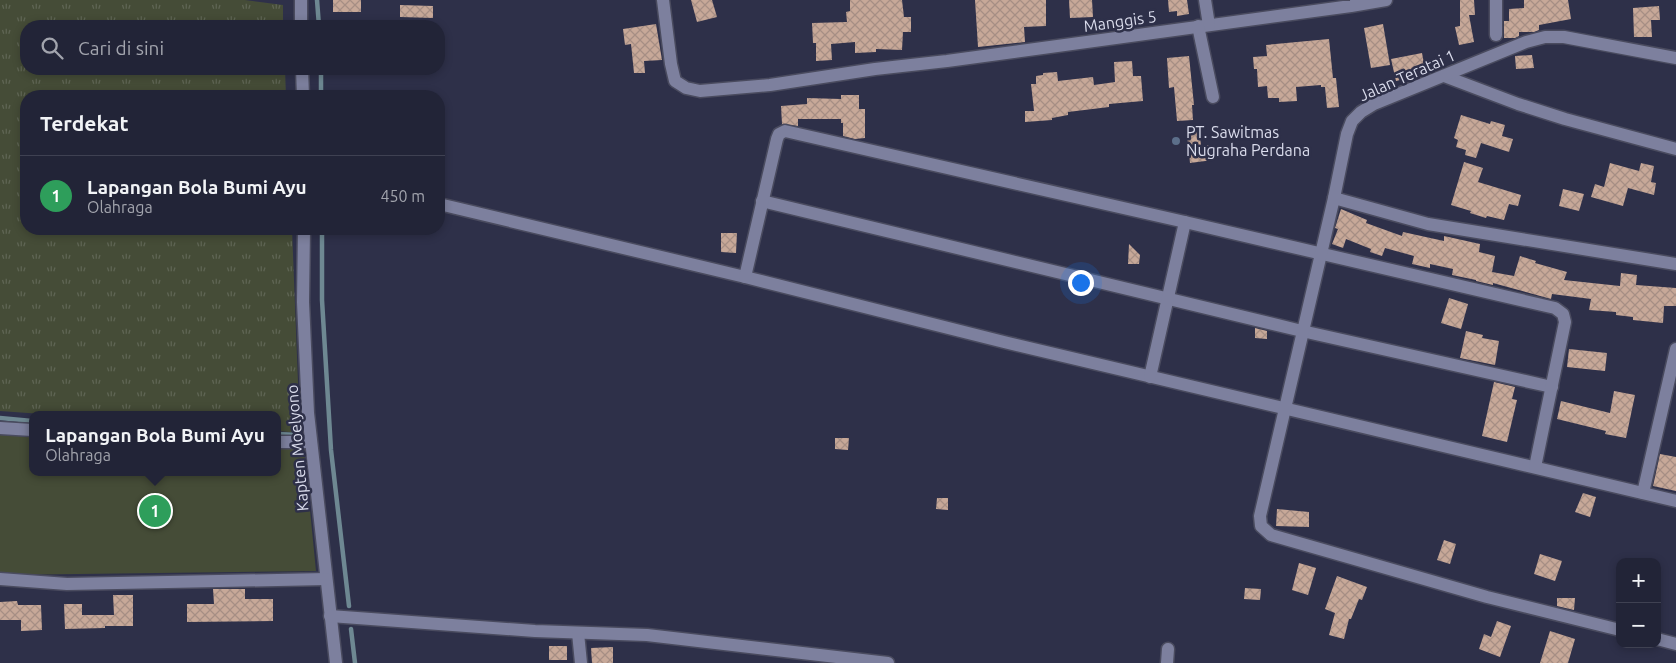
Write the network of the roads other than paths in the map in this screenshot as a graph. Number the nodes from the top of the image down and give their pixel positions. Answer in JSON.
{"nodes":[{"id":1,"x":301,"y":0,"type":"edge"},
{"id":2,"x":664,"y":0,"type":"edge"},
{"id":3,"x":1204,"y":0,"type":"edge"},
{"id":4,"x":1386,"y":0,"type":"edge"},
{"id":5,"x":1496,"y":0,"type":"edge"},
{"id":6,"x":301,"y":20,"type":"edge"},
{"id":7,"x":1204,"y":26,"type":"junction"},
{"id":8,"x":1496,"y":36,"type":"dead end"},
{"id":9,"x":1676,"y":58,"type":"edge"},
{"id":10,"x":302,"y":75,"type":"edge"},
{"id":11,"x":1444,"y":76,"type":"junction"},
{"id":12,"x":302,"y":90,"type":"edge"},
{"id":13,"x":1213,"y":97,"type":"dead end"},
{"id":14,"x":1676,"y":149,"type":"edge"},
{"id":15,"x":1334,"y":198,"type":"junction"},
{"id":16,"x":762,"y":200,"type":"junction"},
{"id":17,"x":445,"y":205,"type":"edge"},
{"id":18,"x":1185,"y":222,"type":"junction"},
{"id":19,"x":304,"y":235,"type":"edge"},
{"id":20,"x":1321,"y":254,"type":"junction"},
{"id":21,"x":1676,"y":264,"type":"edge"},
{"id":22,"x":745,"y":276,"type":"junction"},
{"id":23,"x":1168,"y":298,"type":"junction"},
{"id":24,"x":1302,"y":331,"type":"junction"},
{"id":25,"x":1676,"y":349,"type":"edge"},
{"id":26,"x":1150,"y":377,"type":"junction"},
{"id":27,"x":1552,"y":387,"type":"junction"},
{"id":28,"x":1285,"y":408,"type":"junction"},
{"id":29,"x":0,"y":428,"type":"edge"},
{"id":30,"x":29,"y":430,"type":"edge"},
{"id":31,"x":281,"y":442,"type":"edge"},
{"id":32,"x":310,"y":442,"type":"junction"},
{"id":33,"x":1535,"y":467,"type":"junction"},
{"id":34,"x":1643,"y":493,"type":"junction"},
{"id":35,"x":1676,"y":501,"type":"edge"},
{"id":36,"x":0,"y":579,"type":"edge"},
{"id":37,"x":326,"y":579,"type":"junction"},
{"id":38,"x":330,"y":616,"type":"junction"},
{"id":39,"x":1616,"y":629,"type":"edge"},
{"id":40,"x":578,"y":633,"type":"junction"},
{"id":41,"x":1661,"y":640,"type":"edge"},
{"id":42,"x":1676,"y":644,"type":"edge"},
{"id":43,"x":1168,"y":649,"type":"dead end"},
{"id":44,"x":336,"y":663,"type":"edge"},
{"id":45,"x":581,"y":663,"type":"edge"},
{"id":46,"x":888,"y":663,"type":"edge"},
{"id":47,"x":1167,"y":663,"type":"edge"}],
"edges":[{"from":1,"to":6,"type":"street"},
{"from":2,"to":7,"type":"street","name":"Manggis 5"},
{"from":3,"to":7,"type":"street"},
{"from":4,"to":7,"type":"street","name":"Manggis 5"},
{"from":5,"to":8,"type":"street"},
{"from":7,"to":13,"type":"street"},
{"from":9,"to":11,"type":"street","name":"Jalan Teratai 1"},
{"from":10,"to":12,"type":"street"},
{"from":11,"to":14,"type":"street"},
{"from":11,"to":15,"type":"street","name":"Jalan Teratai 1"},
{"from":15,"to":20,"type":"street","name":"Jalan Teratai 1"},
{"from":15,"to":21,"type":"street"},
{"from":16,"to":18,"type":"street"},
{"from":16,"to":22,"type":"street"},
{"from":16,"to":23,"type":"street"},
{"from":17,"to":22,"type":"street"},
{"from":18,"to":20,"type":"street"},
{"from":18,"to":23,"type":"street"},
{"from":19,"to":32,"type":"street","name":"Kapten Moelyono"},
{"from":20,"to":24,"type":"street","name":"Jalan Teratai 1"},
{"from":20,"to":27,"type":"street"},
{"from":22,"to":26,"type":"street"},
{"from":23,"to":24,"type":"street"},
{"from":23,"to":26,"type":"street"},
{"from":24,"to":27,"type":"street"},
{"from":24,"to":28,"type":"street","name":"Jalan Teratai 1"},
{"from":25,"to":34,"type":"street"},
{"from":26,"to":28,"type":"street"},
{"from":27,"to":33,"type":"street"},
{"from":28,"to":33,"type":"street"},
{"from":28,"to":39,"type":"street","name":"Jalan Teratai 1"},
{"from":29,"to":30,"type":"street"},
{"from":31,"to":32,"type":"street"},
{"from":32,"to":37,"type":"street","name":"Kapten Moelyono"},
{"from":33,"to":34,"type":"street"},
{"from":34,"to":35,"type":"street"},
{"from":36,"to":37,"type":"street"},
{"from":37,"to":38,"type":"street","name":"Kapten Moelyono"},
{"from":38,"to":40,"type":"street"},
{"from":38,"to":44,"type":"street","name":"Kapten Moelyono"},
{"from":40,"to":45,"type":"street"},
{"from":40,"to":46,"type":"street"},
{"from":41,"to":42,"type":"street"},
{"from":43,"to":47,"type":"street"}]}
